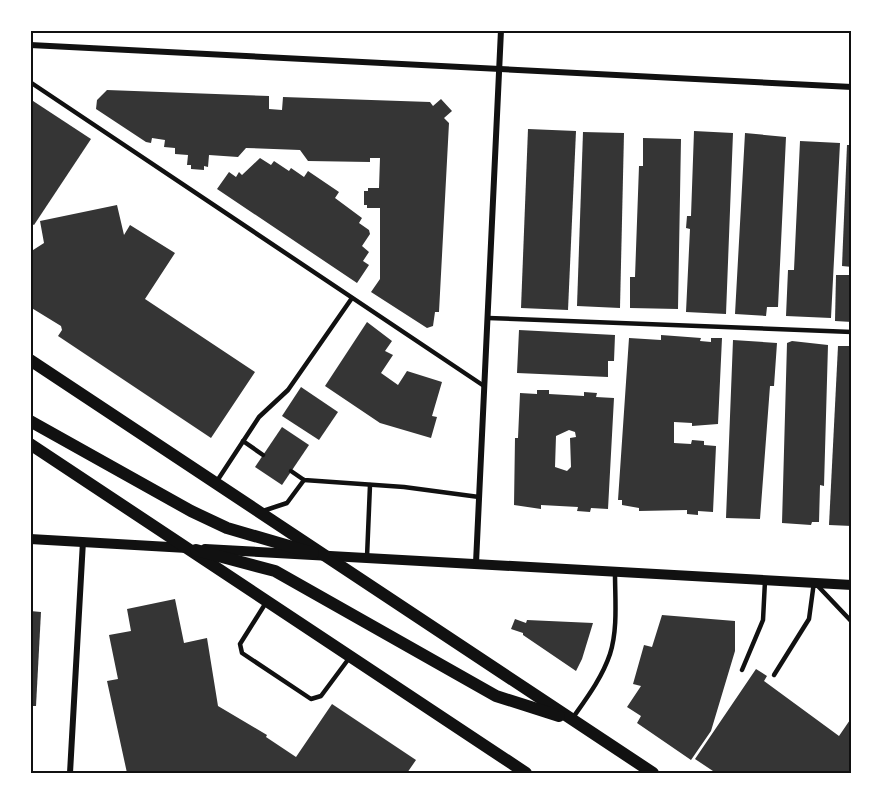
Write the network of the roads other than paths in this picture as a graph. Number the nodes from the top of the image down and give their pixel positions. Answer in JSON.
{"nodes":[{"id":1,"x":501,"y":30,"type":"edge"},
{"id":2,"x":30,"y":45,"type":"edge"},
{"id":3,"x":499,"y":68,"type":"junction"},
{"id":4,"x":30,"y":82,"type":"edge"},
{"id":5,"x":852,"y":87,"type":"edge"},
{"id":6,"x":352,"y":297,"type":"junction"},
{"id":7,"x":488,"y":318,"type":"junction"},
{"id":8,"x":852,"y":332,"type":"edge"},
{"id":9,"x":30,"y":360,"type":"edge"},
{"id":10,"x":484,"y":386,"type":"junction"},
{"id":11,"x":30,"y":421,"type":"edge"},
{"id":12,"x":243,"y":441,"type":"junction"},
{"id":13,"x":30,"y":444,"type":"edge"},
{"id":14,"x":263,"y":455,"type":"dead end"},
{"id":15,"x":291,"y":471,"type":"dead end"},
{"id":16,"x":304,"y":480,"type":"junction"},
{"id":17,"x":215,"y":484,"type":"junction"},
{"id":18,"x":370,"y":485,"type":"junction"},
{"id":19,"x":479,"y":497,"type":"junction"},
{"id":20,"x":259,"y":513,"type":"junction"},
{"id":21,"x":30,"y":539,"type":"edge"},
{"id":22,"x":82,"y":542,"type":"junction"},
{"id":23,"x":186,"y":548,"type":"junction"},
{"id":24,"x":325,"y":557,"type":"junction"},
{"id":25,"x":367,"y":559,"type":"junction"},
{"id":26,"x":476,"y":563,"type":"junction"},
{"id":27,"x":615,"y":571,"type":"junction"},
{"id":28,"x":765,"y":580,"type":"junction"},
{"id":29,"x":814,"y":582,"type":"junction"},
{"id":30,"x":852,"y":585,"type":"edge"},
{"id":31,"x":267,"y":602,"type":"junction"},
{"id":32,"x":852,"y":622,"type":"edge"},
{"id":33,"x":350,"y":657,"type":"junction"},
{"id":34,"x":742,"y":670,"type":"dead end"},
{"id":35,"x":774,"y":675,"type":"dead end"},
{"id":36,"x":572,"y":719,"type":"junction"},
{"id":37,"x":70,"y":773,"type":"edge"},
{"id":38,"x":526,"y":773,"type":"edge"},
{"id":39,"x":653,"y":773,"type":"edge"}],
"edges":[{"from":1,"to":3,"type":"street"},
{"from":2,"to":3,"type":"street"},
{"from":3,"to":5,"type":"street"},
{"from":3,"to":7,"type":"street"},
{"from":4,"to":6,"type":"lane"},
{"from":6,"to":10,"type":"lane"},
{"from":6,"to":12,"type":"lane"},
{"from":7,"to":8,"type":"lane"},
{"from":7,"to":10,"type":"street"},
{"from":9,"to":17,"type":"main road"},
{"from":10,"to":19,"type":"street"},
{"from":11,"to":24,"type":"main road"},
{"from":12,"to":14,"type":"lane"},
{"from":12,"to":17,"type":"lane"},
{"from":13,"to":23,"type":"main road"},
{"from":15,"to":16,"type":"lane"},
{"from":16,"to":18,"type":"lane"},
{"from":16,"to":20,"type":"lane"},
{"from":17,"to":20,"type":"main road"},
{"from":18,"to":19,"type":"lane"},
{"from":18,"to":25,"type":"lane"},
{"from":19,"to":26,"type":"street"},
{"from":20,"to":24,"type":"main road"},
{"from":21,"to":22,"type":"street"},
{"from":22,"to":23,"type":"street"},
{"from":22,"to":37,"type":"street"},
{"from":23,"to":24,"type":"street"},
{"from":23,"to":31,"type":"main road"},
{"from":23,"to":36,"type":"main road"},
{"from":24,"to":25,"type":"street"},
{"from":24,"to":36,"type":"main road"},
{"from":25,"to":26,"type":"street"},
{"from":26,"to":27,"type":"street"},
{"from":27,"to":28,"type":"street"},
{"from":27,"to":36,"type":"lane"},
{"from":28,"to":29,"type":"street"},
{"from":28,"to":34,"type":"lane"},
{"from":29,"to":30,"type":"street"},
{"from":29,"to":32,"type":"lane"},
{"from":29,"to":35,"type":"lane"},
{"from":31,"to":33,"type":"main road"},
{"from":31,"to":33,"type":"lane"},
{"from":33,"to":38,"type":"main road"},
{"from":36,"to":39,"type":"main road"}]}
